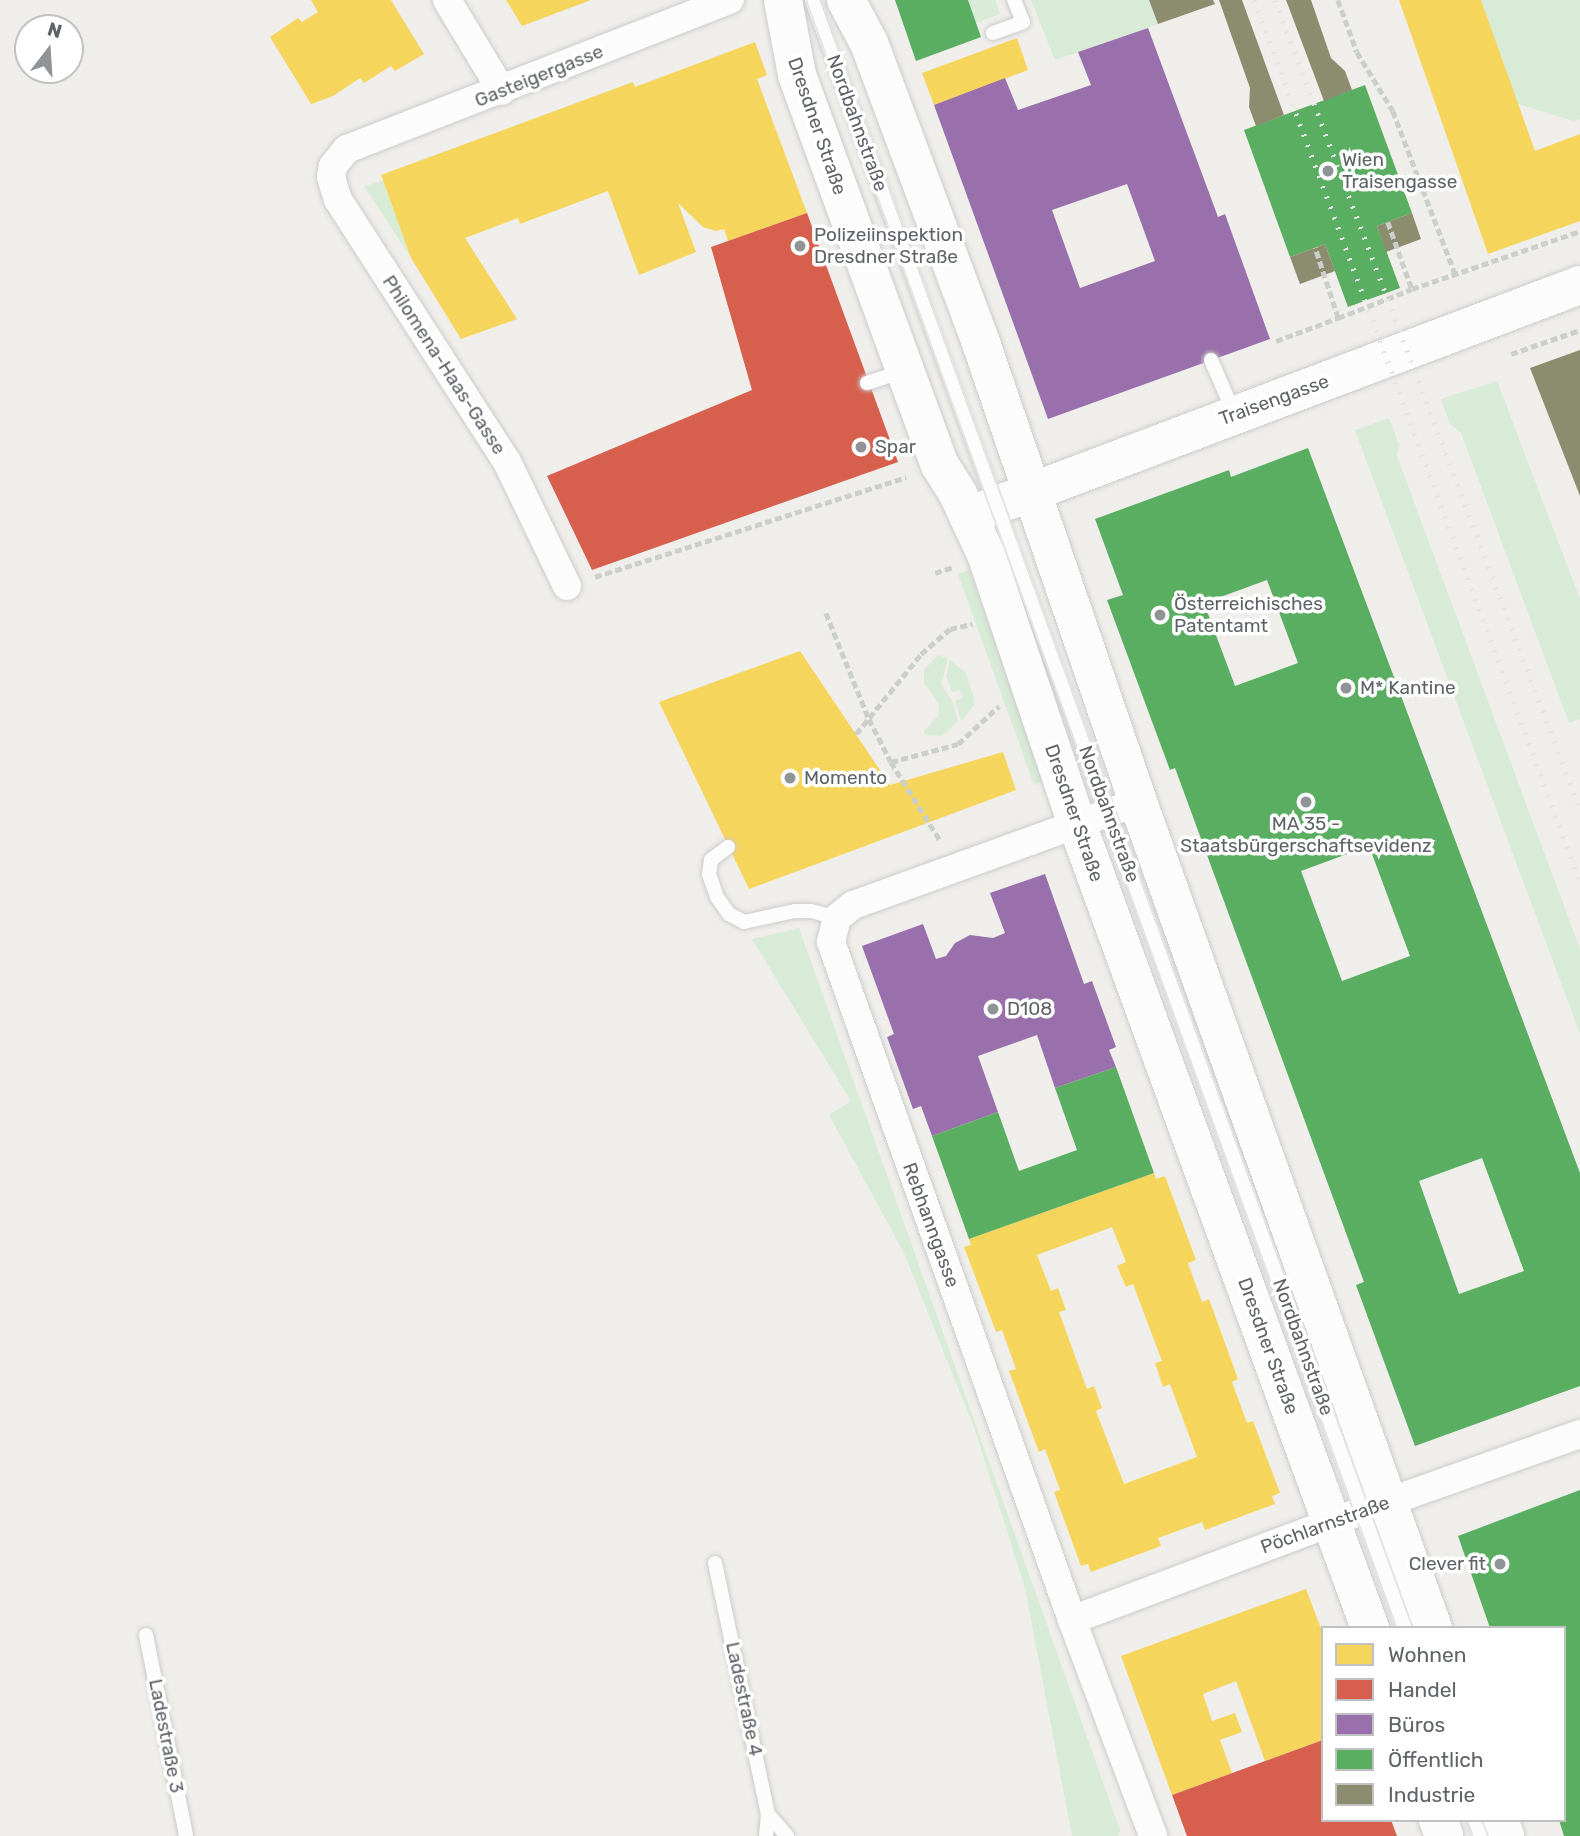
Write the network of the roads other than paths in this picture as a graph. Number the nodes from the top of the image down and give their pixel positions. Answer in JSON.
{"nodes":[{"id":1,"x":447,"y":0,"type":"edge"},
{"id":2,"x":730,"y":0,"type":"edge"},
{"id":3,"x":783,"y":0,"type":"edge"},
{"id":4,"x":812,"y":0,"type":"edge"},
{"id":5,"x":846,"y":0,"type":"edge"},
{"id":6,"x":1014,"y":0,"type":"edge"},
{"id":7,"x":993,"y":33,"type":"dead end"},
{"id":8,"x":502,"y":91,"type":"junction"},
{"id":9,"x":347,"y":149,"type":"joint"},
{"id":10,"x":1580,"y":285,"type":"edge"},
{"id":11,"x":1212,"y":360,"type":"dead end"},
{"id":12,"x":906,"y":370,"type":"junction"},
{"id":13,"x":867,"y":383,"type":"dead end"},
{"id":14,"x":1234,"y":415,"type":"junction"},
{"id":15,"x":1033,"y":489,"type":"junction"},
{"id":16,"x":983,"y":510,"type":"junction"},
{"id":17,"x":567,"y":586,"type":"road end"},
{"id":18,"x":1108,"y":813,"type":"junction"},
{"id":19,"x":728,"y":847,"type":"dead end"},
{"id":20,"x":837,"y":918,"type":"junction"},
{"id":21,"x":1580,"y":1434,"type":"edge"},
{"id":22,"x":1361,"y":1511,"type":"junction"},
{"id":23,"x":715,"y":1563,"type":"dead end"},
{"id":24,"x":1072,"y":1620,"type":"junction"},
{"id":25,"x":1370,"y":1626,"type":"edge"},
{"id":26,"x":1404,"y":1626,"type":"edge"},
{"id":27,"x":1432,"y":1626,"type":"edge"},
{"id":28,"x":146,"y":1635,"type":"dead end"},
{"id":29,"x":768,"y":1814,"type":"junction"},
{"id":30,"x":186,"y":1836,"type":"edge"},
{"id":31,"x":766,"y":1836,"type":"edge"},
{"id":32,"x":787,"y":1836,"type":"edge"},
{"id":33,"x":1153,"y":1836,"type":"edge"}],
"edges":[{"from":1,"to":8,"type":"street"},
{"from":2,"to":8,"type":"street","name":"Gasteigergasse"},
{"from":3,"to":12,"type":"main road","name":"Dresdner Straße"},
{"from":4,"to":16,"type":"lane","name":"Nordbahnstraße"},
{"from":5,"to":15,"type":"main road","name":"Dresdner Straße"},
{"from":6,"to":7,"type":"lane"},
{"from":8,"to":9,"type":"street","name":"Gasteigergasse"},
{"from":9,"to":17,"type":"street","name":"Philomena-Haas-Gasse"},
{"from":10,"to":14,"type":"main road","name":"Traisengasse"},
{"from":11,"to":14,"type":"lane"},
{"from":12,"to":13,"type":"lane"},
{"from":12,"to":16,"type":"main road","name":"Dresdner Straße"},
{"from":14,"to":15,"type":"main road","name":"Traisengasse"},
{"from":15,"to":16,"type":"main road","name":"Traisengasse"},
{"from":15,"to":18,"type":"main road","name":"Dresdner Straße"},
{"from":16,"to":18,"type":"main road","name":"Dresdner Straße"},
{"from":18,"to":20,"type":"street"},
{"from":18,"to":22,"type":"main road","name":"Dresdner Straße"},
{"from":18,"to":22,"type":"main road","name":"Dresdner Straße"},
{"from":19,"to":20,"type":"lane"},
{"from":20,"to":24,"type":"street","name":"Rebhanngasse"},
{"from":21,"to":22,"type":"street","name":"Pöchlarnstraße"},
{"from":22,"to":24,"type":"street","name":"Pöchlarnstraße"},
{"from":22,"to":25,"type":"main road","name":"Dresdner Straße"},
{"from":22,"to":26,"type":"lane"},
{"from":22,"to":27,"type":"main road","name":"Dresdner Straße"},
{"from":23,"to":29,"type":"lane","name":"Ladestraße 4"},
{"from":24,"to":33,"type":"street","name":"Rebhanngasse"},
{"from":28,"to":30,"type":"lane","name":"Ladestraße 3"},
{"from":29,"to":31,"type":"lane","name":"Ladestraße 4"},
{"from":29,"to":32,"type":"lane"}]}
